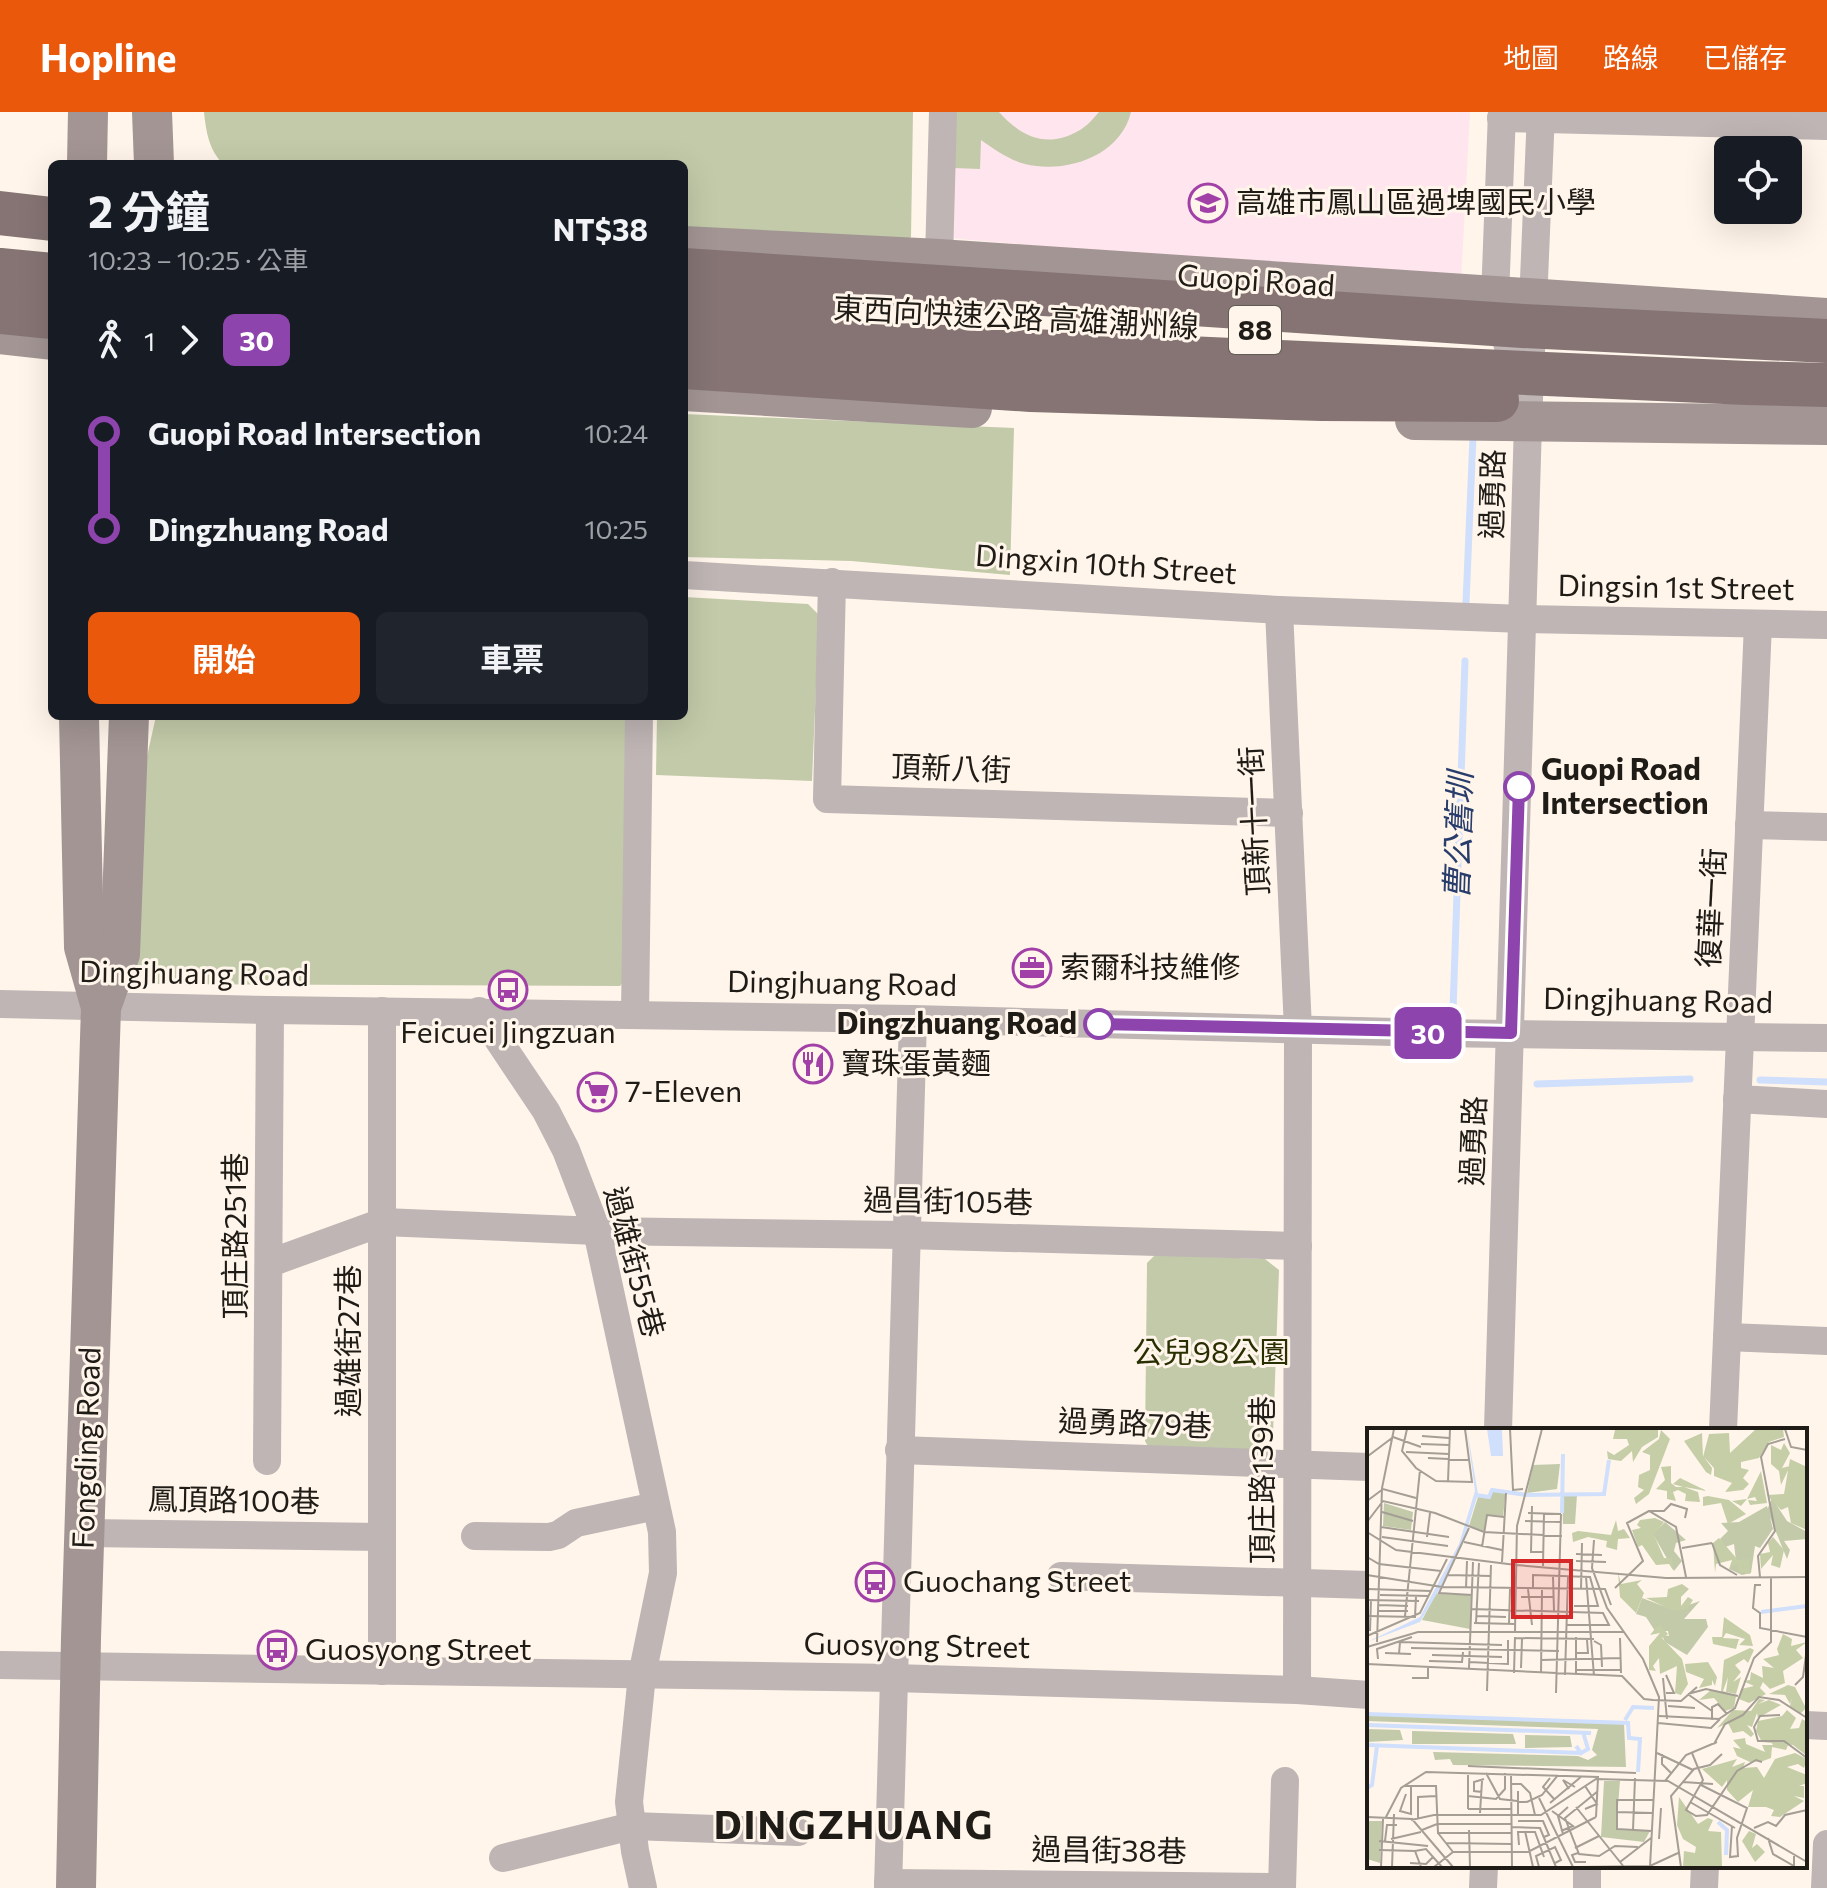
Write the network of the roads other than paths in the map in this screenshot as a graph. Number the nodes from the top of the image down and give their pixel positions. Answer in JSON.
{"nodes":[{"id":1,"x":88,"y":112,"type":"edge"},
{"id":2,"x":152,"y":112,"type":"edge"},
{"id":3,"x":943,"y":112,"type":"edge"},
{"id":4,"x":1502,"y":115,"type":"edge"},
{"id":5,"x":1541,"y":116,"type":"edge"},
{"id":6,"x":1827,"y":126,"type":"edge"},
{"id":7,"x":87,"y":160,"type":"edge"},
{"id":8,"x":154,"y":160,"type":"edge"},
{"id":9,"x":0,"y":195,"type":"edge"},
{"id":10,"x":48,"y":201,"type":"edge"},
{"id":11,"x":0,"y":213,"type":"edge"},
{"id":12,"x":48,"y":219,"type":"edge"},
{"id":13,"x":0,"y":238,"type":"edge"},
{"id":14,"x":48,"y":244,"type":"edge"},
{"id":15,"x":688,"y":246,"type":"edge"},
{"id":16,"x":939,"y":259,"type":"junction"},
{"id":17,"x":0,"y":270,"type":"edge"},
{"id":18,"x":688,"y":270,"type":"edge"},
{"id":19,"x":48,"y":275,"type":"edge"},
{"id":20,"x":688,"y":299,"type":"edge"},
{"id":21,"x":1514,"y":299,"type":"junction"},
{"id":22,"x":0,"y":312,"type":"edge"},
{"id":23,"x":48,"y":317,"type":"edge"},
{"id":24,"x":1827,"y":318,"type":"edge"},
{"id":25,"x":688,"y":332,"type":"edge"},
{"id":26,"x":0,"y":334,"type":"edge"},
{"id":27,"x":48,"y":340,"type":"edge"},
{"id":28,"x":1827,"y":341,"type":"edge"},
{"id":29,"x":1827,"y":355,"type":"edge"},
{"id":30,"x":688,"y":367,"type":"edge"},
{"id":31,"x":1827,"y":385,"type":"edge"},
{"id":32,"x":688,"y":391,"type":"edge"},
{"id":33,"x":1827,"y":403,"type":"edge"},
{"id":34,"x":1528,"y":423,"type":"junction"},
{"id":35,"x":1827,"y":425,"type":"edge"},
{"id":36,"x":688,"y":575,"type":"edge"},
{"id":37,"x":832,"y":582,"type":"junction"},
{"id":38,"x":1279,"y":610,"type":"junction"},
{"id":39,"x":1524,"y":619,"type":"junction"},
{"id":40,"x":1758,"y":624,"type":"junction"},
{"id":41,"x":1827,"y":625,"type":"edge"},
{"id":42,"x":79,"y":720,"type":"edge"},
{"id":43,"x":129,"y":720,"type":"edge"},
{"id":44,"x":639,"y":720,"type":"edge"},
{"id":45,"x":1289,"y":813,"type":"junction"},
{"id":46,"x":1749,"y":825,"type":"junction"},
{"id":47,"x":1827,"y":827,"type":"edge"},
{"id":48,"x":0,"y":1004,"type":"edge"},
{"id":49,"x":101,"y":1007,"type":"junction"},
{"id":50,"x":270,"y":1010,"type":"junction"},
{"id":51,"x":382,"y":1011,"type":"junction"},
{"id":52,"x":479,"y":1011,"type":"junction"},
{"id":53,"x":635,"y":1014,"type":"junction"},
{"id":54,"x":913,"y":1019,"type":"junction"},
{"id":55,"x":1298,"y":1029,"type":"junction"},
{"id":56,"x":1511,"y":1033,"type":"junction"},
{"id":57,"x":1740,"y":1037,"type":"junction"},
{"id":58,"x":1827,"y":1038,"type":"edge"},
{"id":59,"x":1737,"y":1099,"type":"junction"},
{"id":60,"x":1827,"y":1104,"type":"edge"},
{"id":61,"x":383,"y":1222,"type":"junction"},
{"id":62,"x":597,"y":1231,"type":"junction"},
{"id":63,"x":905,"y":1235,"type":"junction"},
{"id":64,"x":1298,"y":1246,"type":"junction"},
{"id":65,"x":270,"y":1263,"type":"junction"},
{"id":66,"x":1727,"y":1337,"type":"junction"},
{"id":67,"x":1827,"y":1341,"type":"edge"},
{"id":68,"x":1498,"y":1428,"type":"edge"},
{"id":69,"x":1723,"y":1428,"type":"edge"},
{"id":70,"x":899,"y":1450,"type":"junction"},
{"id":71,"x":267,"y":1461,"type":"dead end"},
{"id":72,"x":1297,"y":1464,"type":"junction"},
{"id":73,"x":1367,"y":1467,"type":"edge"},
{"id":74,"x":656,"y":1506,"type":"junction"},
{"id":75,"x":85,"y":1533,"type":"junction"},
{"id":76,"x":475,"y":1536,"type":"dead end"},
{"id":77,"x":382,"y":1537,"type":"junction"},
{"id":78,"x":1061,"y":1576,"type":"dead end"},
{"id":79,"x":1297,"y":1584,"type":"junction"},
{"id":80,"x":1367,"y":1585,"type":"edge"},
{"id":81,"x":0,"y":1665,"type":"edge"},
{"id":82,"x":80,"y":1667,"type":"junction"},
{"id":83,"x":382,"y":1671,"type":"junction"},
{"id":84,"x":642,"y":1675,"type":"junction"},
{"id":85,"x":894,"y":1678,"type":"junction"},
{"id":86,"x":1297,"y":1690,"type":"junction"},
{"id":87,"x":1367,"y":1695,"type":"edge"},
{"id":88,"x":1807,"y":1725,"type":"edge"},
{"id":89,"x":1827,"y":1726,"type":"edge"},
{"id":90,"x":1285,"y":1781,"type":"dead end"},
{"id":91,"x":632,"y":1826,"type":"junction"},
{"id":92,"x":798,"y":1832,"type":"dead end"},
{"id":93,"x":1827,"y":1844,"type":"edge"},
{"id":94,"x":503,"y":1858,"type":"dead end"},
{"id":95,"x":1484,"y":1868,"type":"edge"},
{"id":96,"x":1705,"y":1868,"type":"edge"},
{"id":97,"x":888,"y":1885,"type":"edge"},
{"id":98,"x":1069,"y":1886,"type":"edge"},
{"id":99,"x":76,"y":1888,"type":"edge"},
{"id":100,"x":643,"y":1888,"type":"edge"},
{"id":101,"x":1282,"y":1888,"type":"edge"},
{"id":102,"x":1483,"y":1888,"type":"edge"},
{"id":103,"x":1704,"y":1888,"type":"edge"},
{"id":104,"x":1825,"y":1888,"type":"edge"}],
"edges":[{"from":1,"to":7,"type":"main road"},
{"from":2,"to":8,"type":"main road"},
{"from":3,"to":16,"type":"street"},
{"from":4,"to":5,"type":"street"},
{"from":4,"to":21,"type":"street"},
{"from":5,"to":6,"type":"street"},
{"from":5,"to":21,"type":"street"},
{"from":9,"to":10,"type":"main road"},
{"from":11,"to":12,"type":"highway"},
{"from":13,"to":14,"type":"highway"},
{"from":15,"to":16,"type":"main road","name":"Guopi Road"},
{"from":16,"to":21,"type":"main road","name":"Guopi Road"},
{"from":17,"to":19,"type":"highway"},
{"from":18,"to":28,"type":"highway","bridge":true},
{"from":20,"to":29,"type":"highway","name":"東西向快速公路 高雄潮州線","number":"88","bridge":true},
{"from":21,"to":24,"type":"main road","name":"Guopi Road"},
{"from":21,"to":34,"type":"street"},
{"from":21,"to":34,"type":"street"},
{"from":22,"to":23,"type":"highway"},
{"from":25,"to":31,"type":"highway","name":"東西向快速公路 高雄潮州線","number":"88","bridge":true},
{"from":26,"to":27,"type":"main road"},
{"from":30,"to":33,"type":"highway","bridge":true},
{"from":32,"to":34,"type":"main road"},
{"from":34,"to":35,"type":"main road"},
{"from":34,"to":39,"type":"street","name":"過勇路"},
{"from":36,"to":37,"type":"street","name":"Dingxin 10th Street"},
{"from":37,"to":38,"type":"street","name":"Dingxin 10th Street"},
{"from":37,"to":45,"type":"street","name":"頂新八街"},
{"from":38,"to":39,"type":"street","name":"Dingxin 10th Street"},
{"from":38,"to":45,"type":"street","name":"頂新十一街"},
{"from":39,"to":40,"type":"street","name":"Dingsin 1st Street"},
{"from":39,"to":56,"type":"street","name":"過勇路"},
{"from":40,"to":41,"type":"street","name":"Dingsin 1st Street"},
{"from":40,"to":46,"type":"street","name":"復華一街"},
{"from":42,"to":49,"type":"main road","name":"Fongding Road"},
{"from":43,"to":49,"type":"main road","name":"Fongding Road"},
{"from":44,"to":53,"type":"street"},
{"from":45,"to":55,"type":"street","name":"頂新十一街"},
{"from":46,"to":47,"type":"street"},
{"from":46,"to":57,"type":"street","name":"復華一街"},
{"from":48,"to":49,"type":"street","name":"Dingjhuang Road"},
{"from":49,"to":50,"type":"street","name":"Dingjhuang Road"},
{"from":49,"to":75,"type":"main road","name":"Fongding Road"},
{"from":50,"to":51,"type":"street","name":"Dingjhuang Road"},
{"from":50,"to":65,"type":"street","name":"頂庄路251巷"},
{"from":51,"to":52,"type":"street","name":"Dingjhuang Road"},
{"from":51,"to":61,"type":"street","name":"過雄街27巷"},
{"from":52,"to":53,"type":"street","name":"Dingjhuang Road"},
{"from":52,"to":62,"type":"street","name":"過雄街55巷"},
{"from":53,"to":54,"type":"street","name":"Dingjhuang Road"},
{"from":54,"to":55,"type":"street","name":"Dingjhuang Road"},
{"from":54,"to":63,"type":"street"},
{"from":55,"to":56,"type":"street","name":"Dingjhuang Road"},
{"from":55,"to":64,"type":"street","name":"頂庄路139巷"},
{"from":56,"to":57,"type":"street","name":"Dingjhuang Road"},
{"from":56,"to":68,"type":"street","name":"過勇路"},
{"from":57,"to":58,"type":"street","name":"Dingjhuang Road"},
{"from":57,"to":59,"type":"street","name":"復華一街"},
{"from":59,"to":60,"type":"street"},
{"from":59,"to":66,"type":"street","name":"復華一街"},
{"from":61,"to":62,"type":"street","name":"過昌街105巷"},
{"from":61,"to":65,"type":"street"},
{"from":61,"to":77,"type":"street","name":"過雄街27巷"},
{"from":62,"to":63,"type":"street","name":"過昌街105巷"},
{"from":62,"to":74,"type":"street","name":"過雄街55巷"},
{"from":63,"to":64,"type":"street","name":"過昌街105巷"},
{"from":63,"to":70,"type":"street"},
{"from":64,"to":72,"type":"street","name":"頂庄路139巷"},
{"from":65,"to":71,"type":"street","name":"頂庄路251巷"},
{"from":66,"to":67,"type":"street"},
{"from":66,"to":69,"type":"street","name":"復華一街"},
{"from":70,"to":72,"type":"street","name":"過勇路79巷"},
{"from":70,"to":85,"type":"street"},
{"from":72,"to":73,"type":"street","name":"過勇路79巷"},
{"from":72,"to":79,"type":"street","name":"頂庄路139巷"},
{"from":74,"to":76,"type":"street"},
{"from":74,"to":84,"type":"street","name":"過雄街55巷"},
{"from":75,"to":77,"type":"street","name":"鳳頂路100巷"},
{"from":75,"to":82,"type":"main road","name":"Fongding Road"},
{"from":77,"to":83,"type":"street","name":"過雄街27巷"},
{"from":78,"to":79,"type":"street"},
{"from":79,"to":80,"type":"street"},
{"from":79,"to":86,"type":"street","name":"頂庄路139巷"},
{"from":81,"to":82,"type":"street","name":"Guosyong Street"},
{"from":82,"to":83,"type":"street","name":"Guosyong Street"},
{"from":82,"to":99,"type":"main road","name":"Fongding Road"},
{"from":83,"to":84,"type":"street","name":"Guosyong Street"},
{"from":84,"to":85,"type":"street","name":"Guosyong Street"},
{"from":84,"to":91,"type":"street","name":"過雄街55巷"},
{"from":85,"to":86,"type":"street","name":"Guosyong Street"},
{"from":85,"to":97,"type":"street"},
{"from":86,"to":87,"type":"street","name":"Guosyong Street"},
{"from":88,"to":89,"type":"street"},
{"from":90,"to":101,"type":"street"},
{"from":91,"to":92,"type":"street"},
{"from":91,"to":94,"type":"street"},
{"from":91,"to":100,"type":"street","name":"過雄街55巷"},
{"from":93,"to":104,"type":"street"},
{"from":95,"to":102,"type":"street"},
{"from":96,"to":103,"type":"street"},
{"from":97,"to":98,"type":"street","name":"過昌街38巷"},
{"from":98,"to":101,"type":"street","name":"過昌街38巷"}]}
